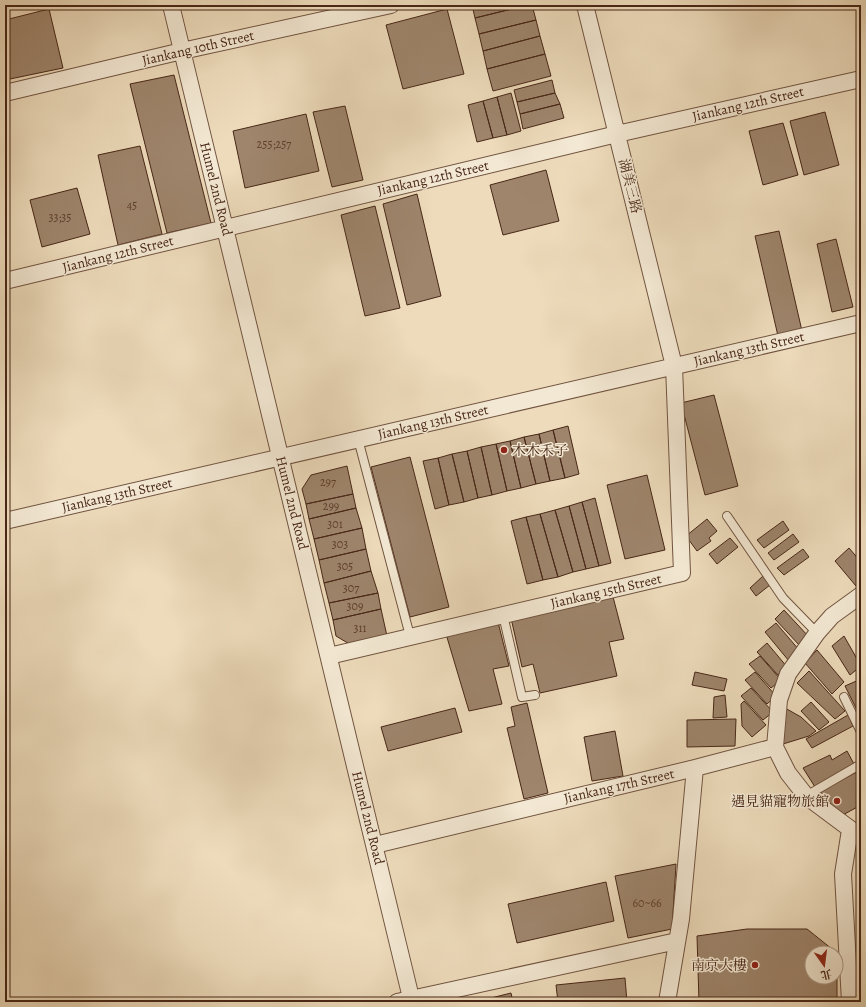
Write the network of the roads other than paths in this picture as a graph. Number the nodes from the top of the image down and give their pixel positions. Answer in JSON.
{"nodes":[{"id":1,"x":171,"y":5,"type":"edge"},
{"id":2,"x":392,"y":5,"type":"edge"},
{"id":3,"x":585,"y":5,"type":"edge"},
{"id":4,"x":182,"y":50,"type":"junction"},
{"id":5,"x":861,"y":79,"type":"edge"},
{"id":6,"x":5,"y":93,"type":"edge"},
{"id":7,"x":617,"y":134,"type":"junction"},
{"id":8,"x":225,"y":227,"type":"junction"},
{"id":9,"x":5,"y":281,"type":"edge"},
{"id":10,"x":861,"y":323,"type":"edge"},
{"id":11,"x":674,"y":366,"type":"junction"},
{"id":12,"x":358,"y":439,"type":"junction"},
{"id":13,"x":281,"y":457,"type":"junction"},
{"id":14,"x":727,"y":516,"type":"dead end"},
{"id":15,"x":5,"y":522,"type":"edge"},
{"id":16,"x":861,"y":595,"type":"edge"},
{"id":17,"x":503,"y":615,"type":"junction"},
{"id":18,"x":817,"y":633,"type":"junction"},
{"id":19,"x":410,"y":636,"type":"junction"},
{"id":20,"x":329,"y":656,"type":"junction"},
{"id":21,"x":535,"y":695,"type":"dead end"},
{"id":22,"x":844,"y":697,"type":"dead end"},
{"id":23,"x":861,"y":732,"type":"edge"},
{"id":24,"x":776,"y":747,"type":"junction"},
{"id":25,"x":861,"y":764,"type":"edge"},
{"id":26,"x":695,"y":768,"type":"junction"},
{"id":27,"x":806,"y":796,"type":"junction"},
{"id":28,"x":855,"y":834,"type":"edge"},
{"id":29,"x":375,"y":845,"type":"junction"},
{"id":30,"x":677,"y":941,"type":"junction"},
{"id":31,"x":407,"y":1001,"type":"edge"},
{"id":32,"x":667,"y":1002,"type":"edge"},
{"id":33,"x":850,"y":1002,"type":"edge"}],
"edges":[{"from":1,"to":4,"type":"street","name":"Humel 2nd Road"},
{"from":2,"to":4,"type":"street","name":"Jiankang 10th Street"},
{"from":3,"to":7,"type":"street","name":"湖美三路"},
{"from":4,"to":6,"type":"street","name":"Jiankang 10th Street"},
{"from":4,"to":8,"type":"street","name":"Humel 2nd Road"},
{"from":5,"to":7,"type":"street","name":"Jiankang 12th Street"},
{"from":7,"to":8,"type":"street","name":"Jiankang 12th Street"},
{"from":7,"to":11,"type":"street","name":"湖美三路"},
{"from":8,"to":9,"type":"street","name":"Jiankang 12th Street"},
{"from":8,"to":13,"type":"street","name":"Humel 2nd Road"},
{"from":10,"to":11,"type":"street","name":"Jiankang 13th Street"},
{"from":11,"to":12,"type":"street","name":"Jiankang 13th Street"},
{"from":11,"to":17,"type":"street","name":"Jiankang 15th Street"},
{"from":12,"to":13,"type":"street","name":"Jiankang 13th Street"},
{"from":12,"to":19,"type":"lane"},
{"from":13,"to":15,"type":"street","name":"Jiankang 13th Street"},
{"from":13,"to":20,"type":"street","name":"Humel 2nd Road"},
{"from":14,"to":18,"type":"lane"},
{"from":16,"to":18,"type":"street"},
{"from":17,"to":19,"type":"street","name":"Jiankang 15th Street"},
{"from":17,"to":21,"type":"lane"},
{"from":18,"to":24,"type":"street"},
{"from":19,"to":20,"type":"street","name":"Jiankang 15th Street"},
{"from":20,"to":29,"type":"street","name":"Humel 2nd Road"},
{"from":22,"to":23,"type":"lane"},
{"from":24,"to":26,"type":"street"},
{"from":24,"to":27,"type":"street"},
{"from":25,"to":27,"type":"lane"},
{"from":26,"to":29,"type":"street","name":"Jiankang 17th Street"},
{"from":26,"to":30,"type":"street","name":"Jiankang 17th Street"},
{"from":27,"to":28,"type":"street"},
{"from":28,"to":33,"type":"street"},
{"from":29,"to":31,"type":"street","name":"Humel 2nd Road"},
{"from":30,"to":31,"type":"street"},
{"from":30,"to":32,"type":"street","name":"Jiankang 17th Street"}]}
